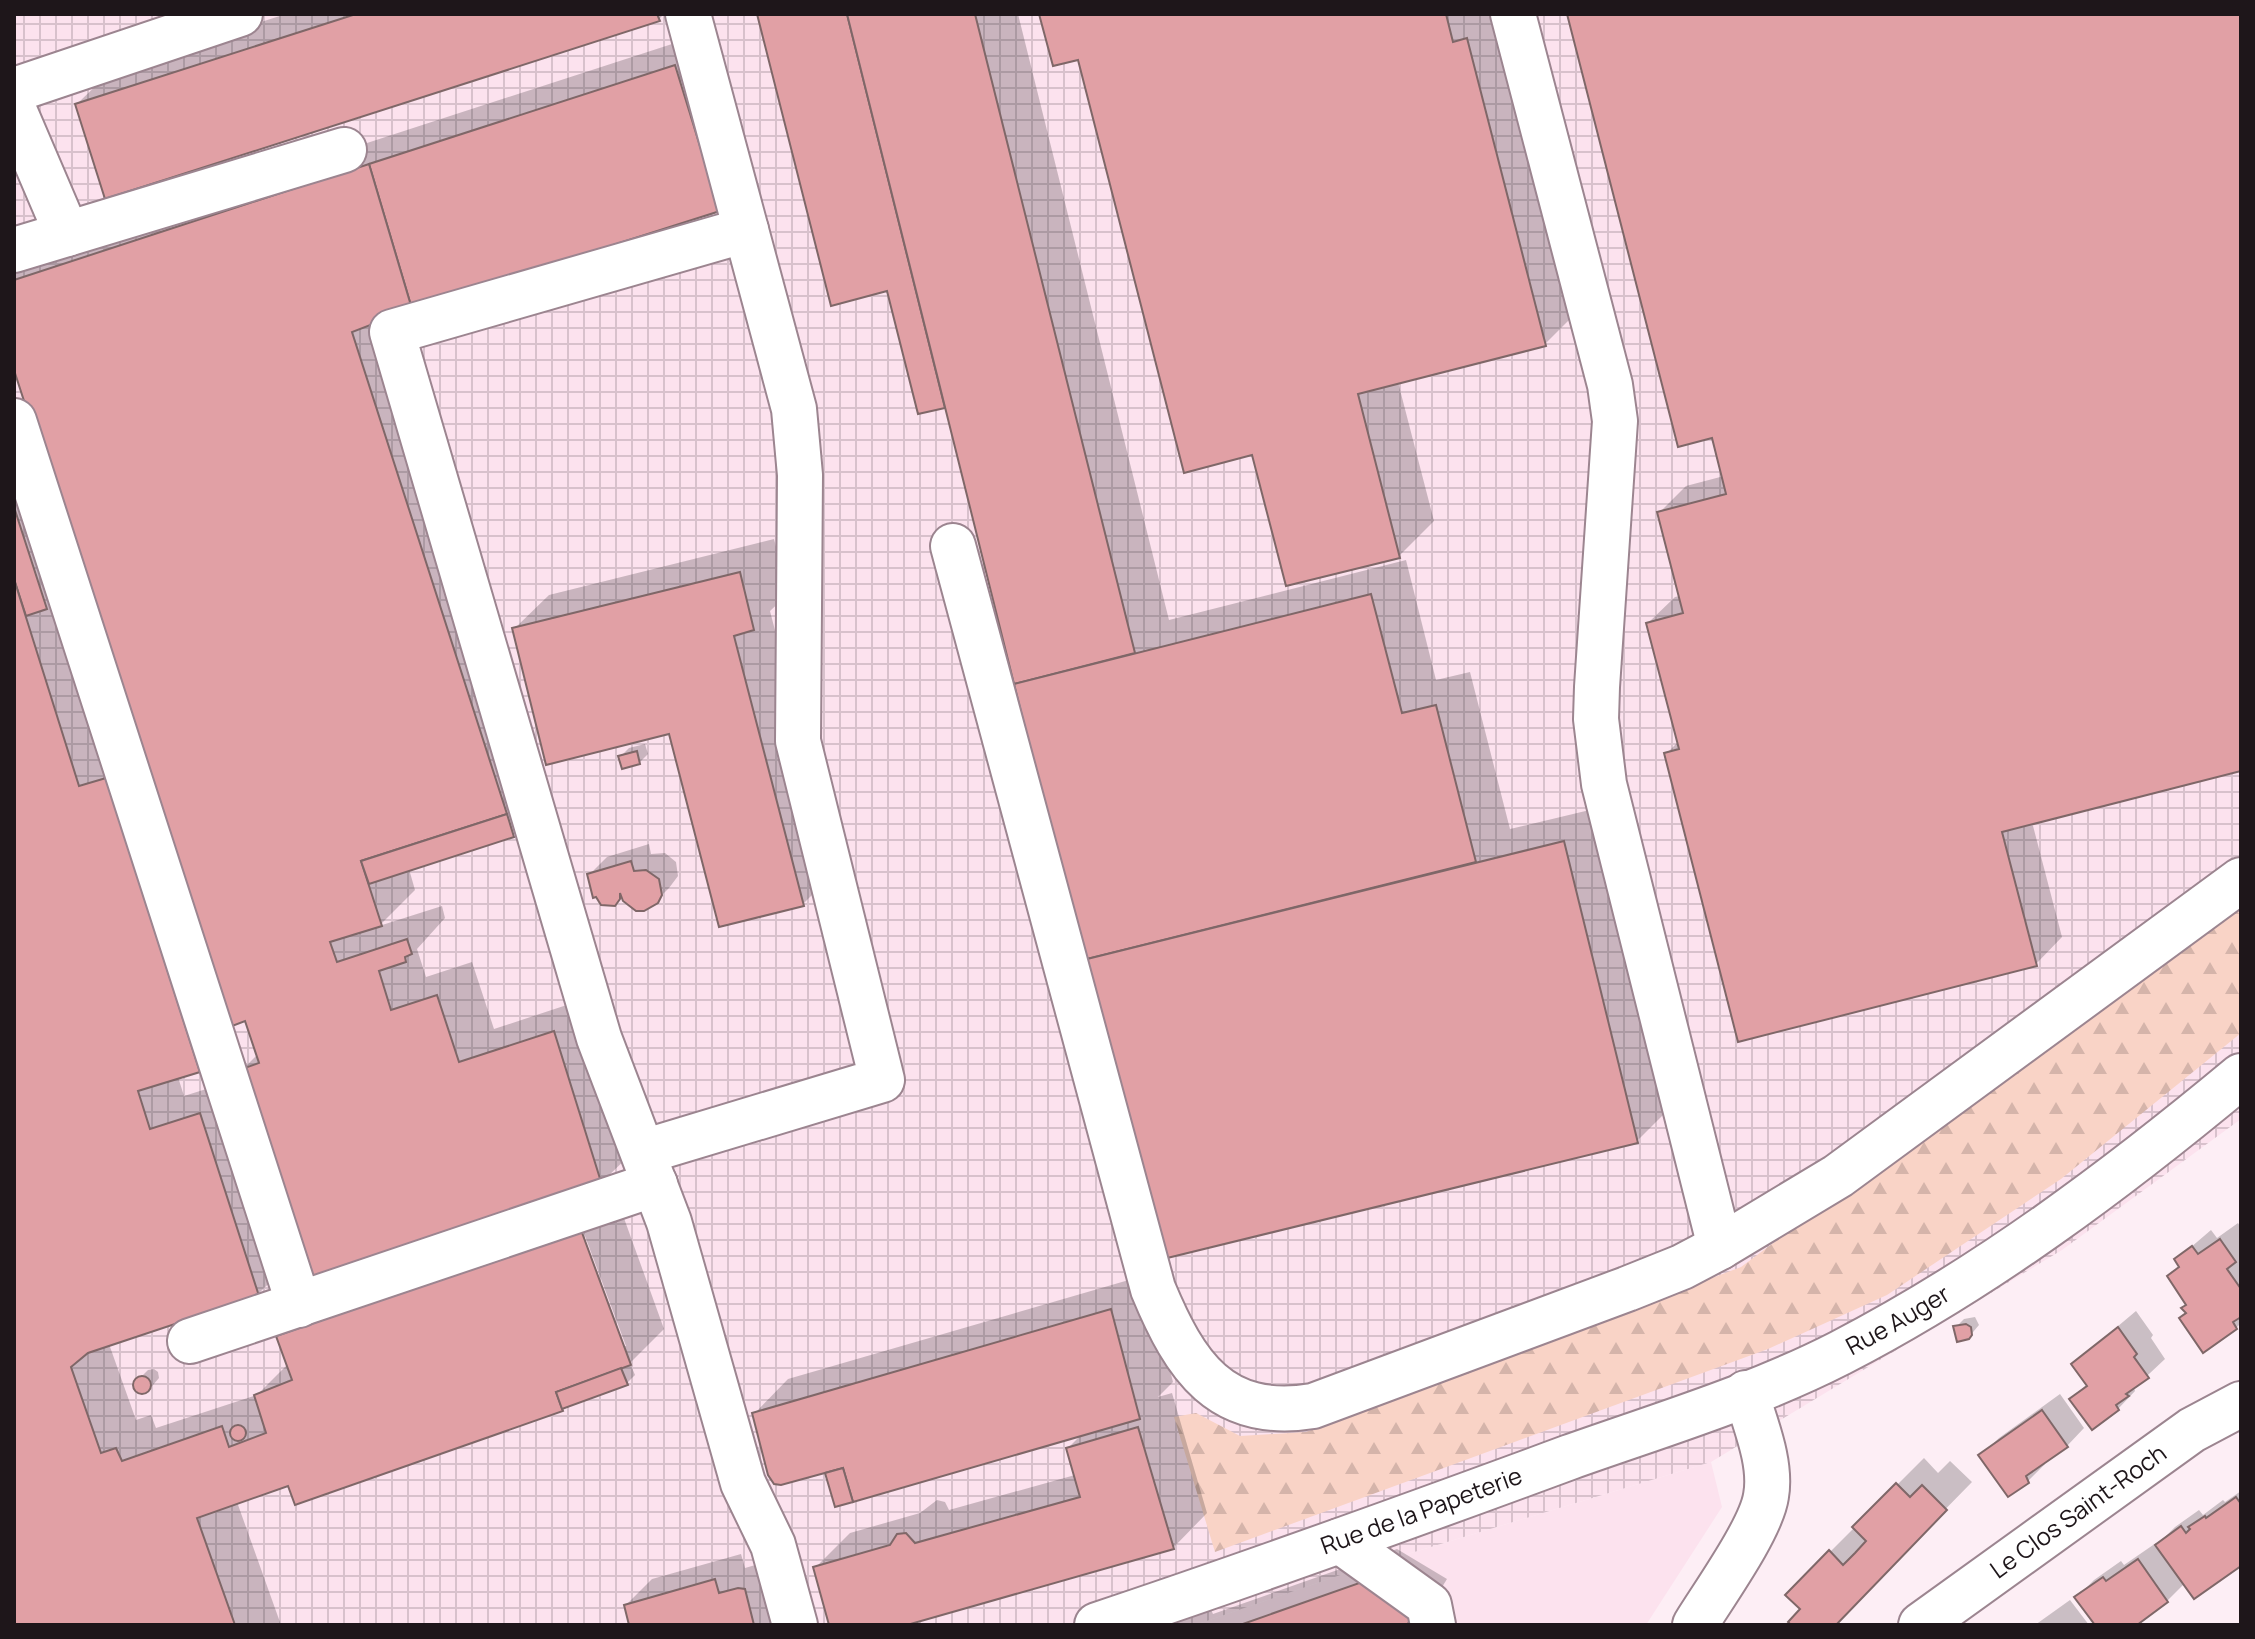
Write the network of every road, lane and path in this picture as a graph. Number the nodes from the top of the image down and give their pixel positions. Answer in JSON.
{"nodes":[{"id":1,"x":240,"y":14,"type":"edge"},
{"id":2,"x":688,"y":14,"type":"edge"},
{"id":3,"x":1513,"y":14,"type":"edge"},
{"id":4,"x":14,"y":90,"type":"edge"},
{"id":5,"x":14,"y":110,"type":"edge"},
{"id":6,"x":344,"y":150,"type":"dead end"},
{"id":7,"x":746,"y":230,"type":"junction"},
{"id":8,"x":67,"y":234,"type":"junction"},
{"id":9,"x":14,"y":250,"type":"edge"},
{"id":10,"x":14,"y":421,"type":"edge"},
{"id":11,"x":953,"y":546,"type":"dead end"},
{"id":12,"x":2241,"y":880,"type":"edge"},
{"id":13,"x":2241,"y":1076,"type":"edge"},
{"id":14,"x":649,"y":1168,"type":"junction"},
{"id":15,"x":1720,"y":1247,"type":"junction"},
{"id":16,"x":299,"y":1305,"type":"junction"},
{"id":17,"x":190,"y":1341,"type":"dead end"},
{"id":18,"x":1746,"y":1393,"type":"junction"},
{"id":19,"x":2241,"y":1404,"type":"edge"},
{"id":20,"x":1340,"y":1541,"type":"junction"},
{"id":21,"x":795,"y":1625,"type":"edge"},
{"id":22,"x":1097,"y":1625,"type":"edge"},
{"id":23,"x":1433,"y":1625,"type":"edge"},
{"id":24,"x":1695,"y":1625,"type":"edge"},
{"id":25,"x":1921,"y":1625,"type":"edge"}],
"edges":[{"from":1,"to":4,"type":"street"},
{"from":2,"to":7,"type":"street"},
{"from":3,"to":15,"type":"street"},
{"from":5,"to":8,"type":"street"},
{"from":6,"to":8,"type":"street"},
{"from":7,"to":14,"type":"street"},
{"from":7,"to":14,"type":"street"},
{"from":8,"to":9,"type":"street"},
{"from":10,"to":16,"type":"street"},
{"from":11,"to":15,"type":"street"},
{"from":12,"to":15,"type":"street"},
{"from":13,"to":18,"type":"street","name":"Rue Auger"},
{"from":14,"to":16,"type":"street"},
{"from":14,"to":21,"type":"street"},
{"from":16,"to":17,"type":"street"},
{"from":18,"to":20,"type":"street","name":"Rue de la Papeterie"},
{"from":18,"to":24,"type":"street"},
{"from":19,"to":25,"type":"street","name":"Le Clos Saint-Roch"},
{"from":20,"to":22,"type":"street","name":"Rue de la Papeterie"},
{"from":20,"to":23,"type":"street"}]}
